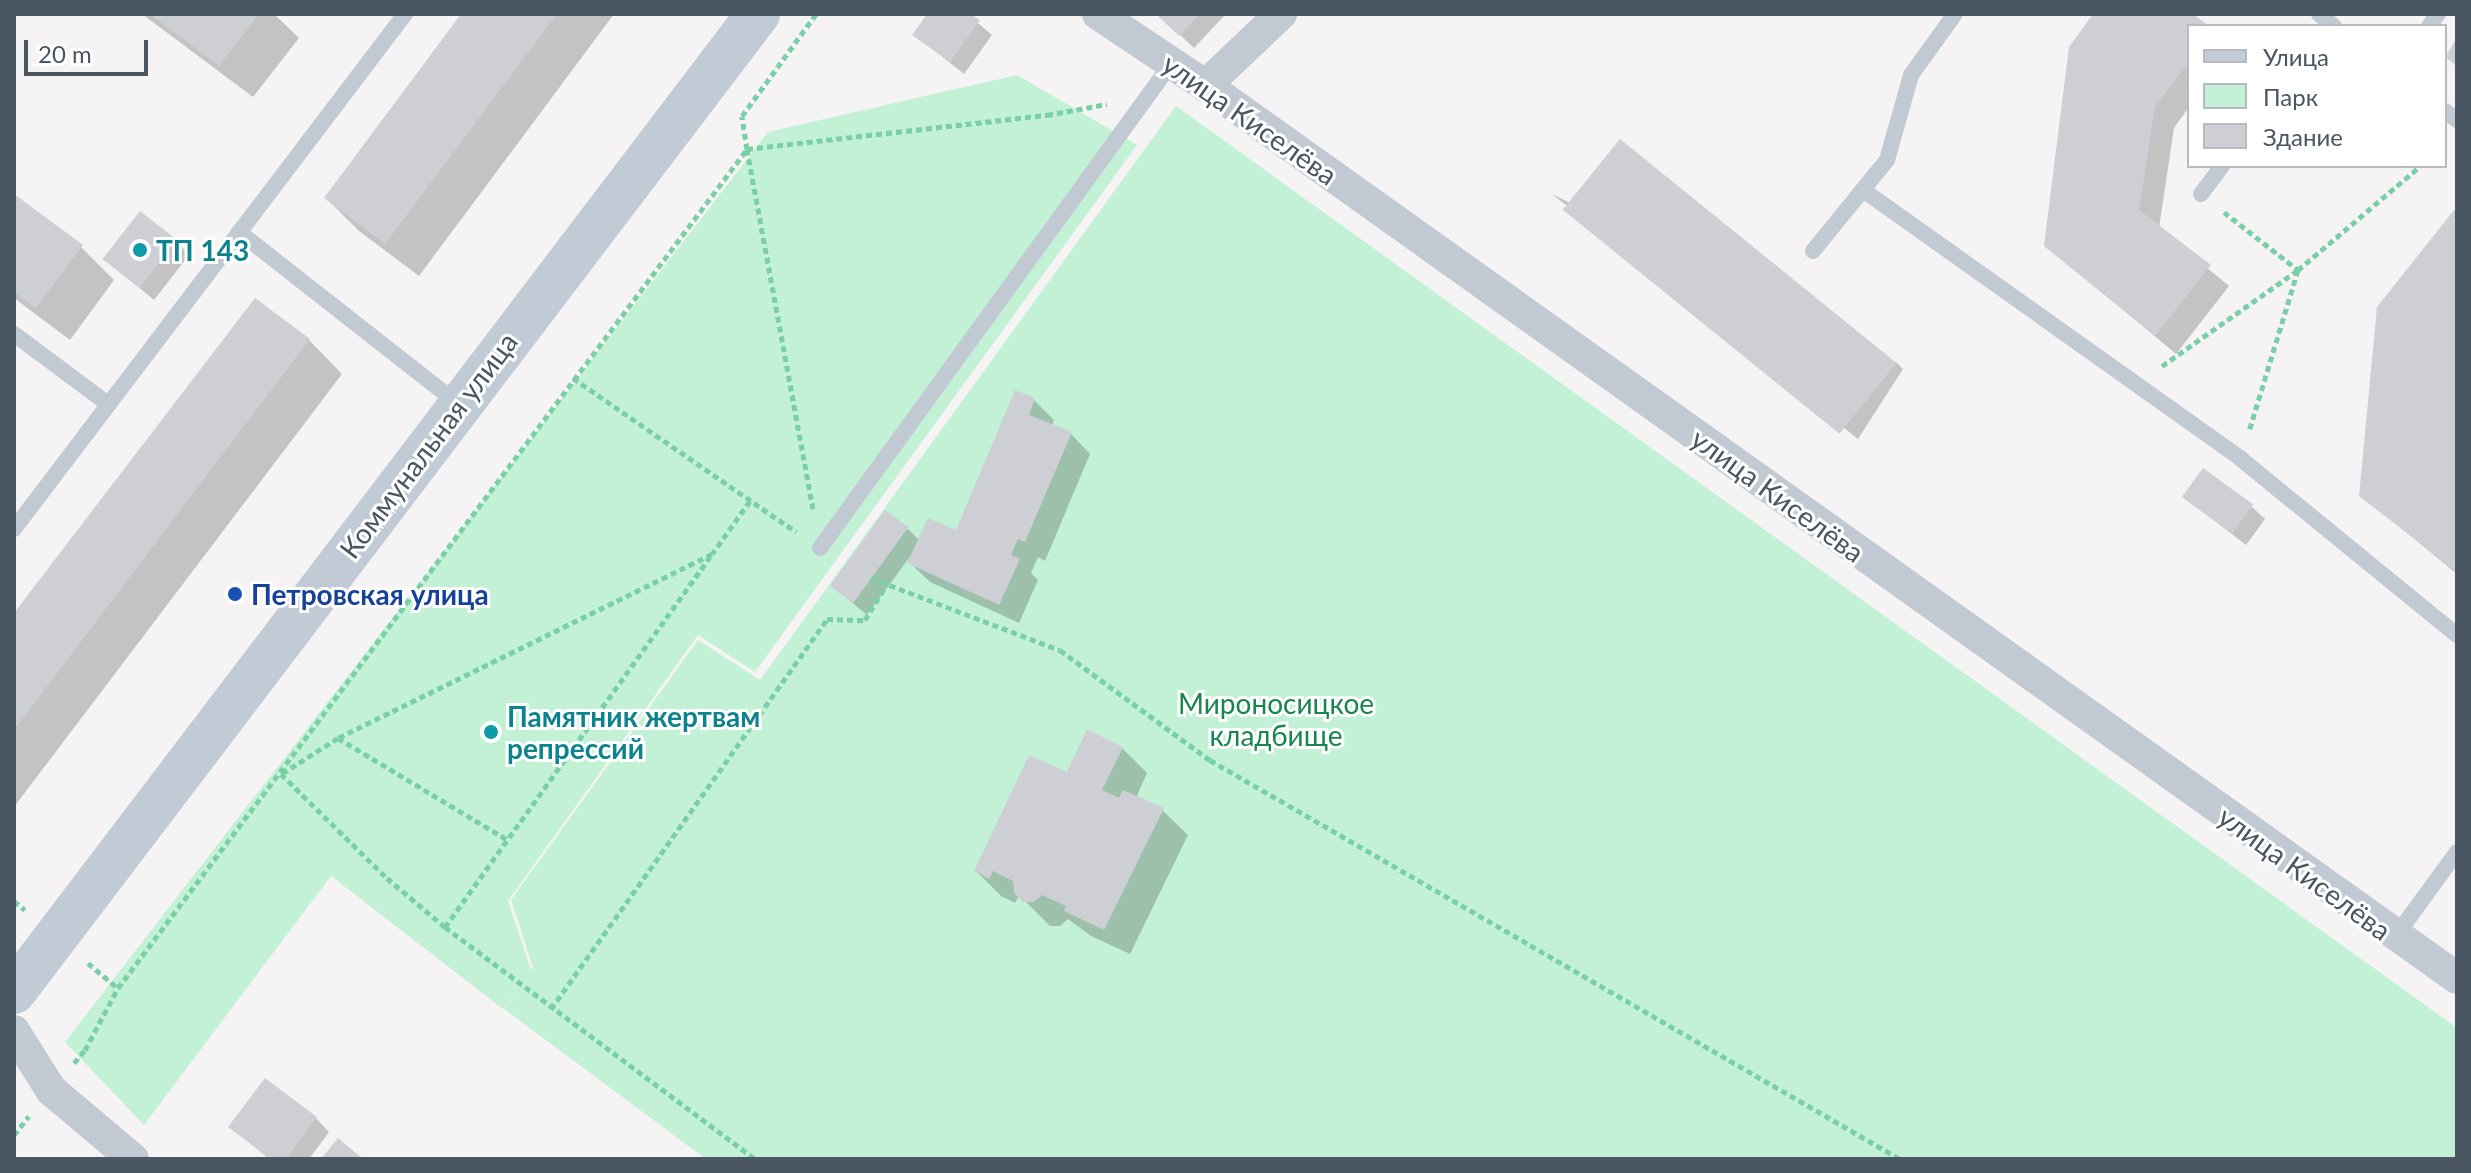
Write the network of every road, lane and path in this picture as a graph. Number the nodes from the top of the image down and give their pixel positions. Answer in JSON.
{"nodes":[{"id":1,"x":405,"y":14,"type":"edge"},
{"id":2,"x":758,"y":14,"type":"edge"},
{"id":3,"x":816,"y":14,"type":"edge"},
{"id":4,"x":1098,"y":14,"type":"edge"},
{"id":5,"x":1281,"y":14,"type":"edge"},
{"id":6,"x":1955,"y":14,"type":"edge"},
{"id":7,"x":1171,"y":64,"type":"junction"},
{"id":8,"x":1205,"y":86,"type":"junction"},
{"id":9,"x":1147,"y":96,"type":"junction"},
{"id":10,"x":747,"y":149,"type":"junction"},
{"id":11,"x":2220,"y":168,"type":"edge"},
{"id":12,"x":2418,"y":168,"type":"edge"},
{"id":13,"x":1863,"y":190,"type":"junction"},
{"id":14,"x":2201,"y":194,"type":"joint"},
{"id":15,"x":239,"y":232,"type":"junction"},
{"id":16,"x":1813,"y":251,"type":"dead end"},
{"id":17,"x":2298,"y":270,"type":"junction"},
{"id":18,"x":14,"y":334,"type":"edge"},
{"id":19,"x":573,"y":378,"type":"junction"},
{"id":20,"x":2134,"y":386,"type":"junction"},
{"id":21,"x":108,"y":404,"type":"junction"},
{"id":22,"x":459,"y":404,"type":"junction"},
{"id":23,"x":2241,"y":459,"type":"junction"},
{"id":24,"x":750,"y":501,"type":"junction"},
{"id":25,"x":14,"y":529,"type":"edge"},
{"id":26,"x":820,"y":548,"type":"junction"},
{"id":27,"x":712,"y":554,"type":"junction"},
{"id":28,"x":871,"y":578,"type":"dead end"},
{"id":29,"x":887,"y":584,"type":"junction"},
{"id":30,"x":2457,"y":635,"type":"edge"},
{"id":31,"x":338,"y":738,"type":"junction"},
{"id":32,"x":281,"y":774,"type":"junction"},
{"id":33,"x":508,"y":840,"type":"junction"},
{"id":34,"x":2457,"y":852,"type":"edge"},
{"id":35,"x":14,"y":901,"type":"edge"},
{"id":36,"x":445,"y":927,"type":"junction"},
{"id":37,"x":55,"y":936,"type":"junction"},
{"id":38,"x":2395,"y":937,"type":"junction"},
{"id":39,"x":2457,"y":978,"type":"edge"},
{"id":40,"x":14,"y":992,"type":"edge"},
{"id":41,"x":551,"y":1009,"type":"junction"},
{"id":42,"x":14,"y":1031,"type":"edge"},
{"id":43,"x":133,"y":1159,"type":"edge"},
{"id":44,"x":755,"y":1159,"type":"edge"},
{"id":45,"x":1900,"y":1159,"type":"edge"}],
"edges":[{"from":1,"to":15,"type":"lane"},
{"from":2,"to":22,"type":"main road","name":"Коммунальная улица"},
{"from":3,"to":10,"type":"path"},
{"from":4,"to":7,"type":"street","name":"улица Киселёва"},
{"from":5,"to":8,"type":"street"},
{"from":6,"to":13,"type":"lane"},
{"from":7,"to":8,"type":"street","name":"улица Киселёва"},
{"from":7,"to":9,"type":"lane"},
{"from":8,"to":38,"type":"street","name":"улица Киселёва"},
{"from":9,"to":10,"type":"path"},
{"from":9,"to":26,"type":"lane"},
{"from":10,"to":19,"type":"path"},
{"from":10,"to":26,"type":"path"},
{"from":11,"to":14,"type":"lane"},
{"from":12,"to":17,"type":"path"},
{"from":13,"to":16,"type":"lane"},
{"from":13,"to":20,"type":"lane"},
{"from":14,"to":17,"type":"path"},
{"from":15,"to":21,"type":"lane"},
{"from":15,"to":22,"type":"lane"},
{"from":17,"to":20,"type":"path"},
{"from":17,"to":23,"type":"path"},
{"from":18,"to":21,"type":"lane"},
{"from":19,"to":24,"type":"path"},
{"from":19,"to":32,"type":"path"},
{"from":20,"to":23,"type":"lane"},
{"from":21,"to":25,"type":"lane"},
{"from":22,"to":37,"type":"main road","name":"Коммунальная улица"},
{"from":23,"to":30,"type":"lane"},
{"from":24,"to":26,"type":"path"},
{"from":24,"to":27,"type":"path"},
{"from":27,"to":31,"type":"path"},
{"from":27,"to":33,"type":"path"},
{"from":28,"to":29,"type":"path"},
{"from":29,"to":41,"type":"path"},
{"from":29,"to":45,"type":"path"},
{"from":31,"to":32,"type":"path"},
{"from":31,"to":33,"type":"path"},
{"from":32,"to":36,"type":"path"},
{"from":32,"to":37,"type":"path"},
{"from":33,"to":36,"type":"path"},
{"from":34,"to":38,"type":"lane"},
{"from":35,"to":37,"type":"path"},
{"from":36,"to":41,"type":"path"},
{"from":37,"to":40,"type":"main road","name":"Коммунальная улица"},
{"from":38,"to":39,"type":"street","name":"улица Киселёва"},
{"from":41,"to":44,"type":"path"},
{"from":42,"to":43,"type":"street"}]}
